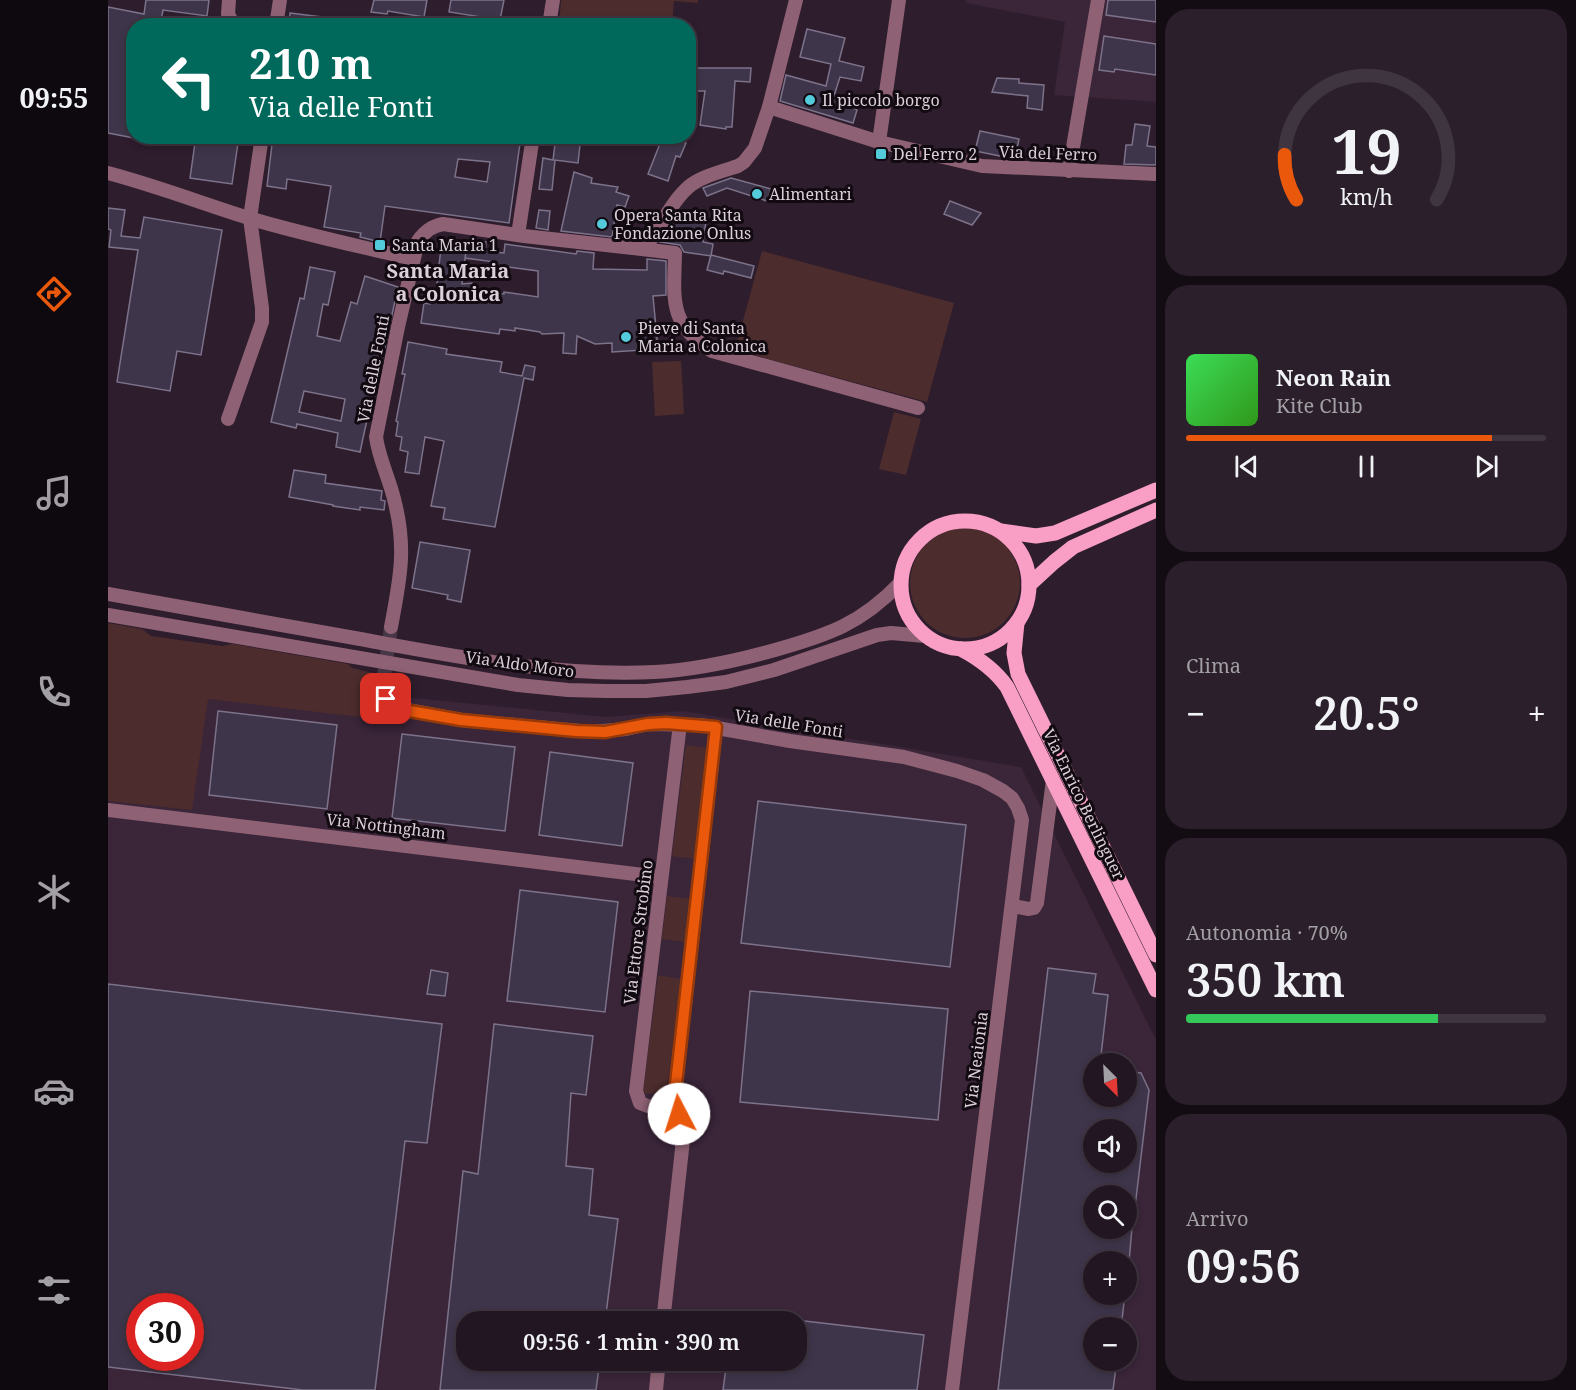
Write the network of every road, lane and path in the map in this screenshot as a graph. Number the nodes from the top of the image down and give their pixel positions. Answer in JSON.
{"nodes":[{"id":1,"x":229,"y":0,"type":"edge"},
{"id":2,"x":280,"y":0,"type":"edge"},
{"id":3,"x":553,"y":0,"type":"edge"},
{"id":4,"x":796,"y":0,"type":"edge"},
{"id":5,"x":899,"y":0,"type":"edge"},
{"id":6,"x":1098,"y":0,"type":"edge"},
{"id":7,"x":230,"y":18,"type":"edge"},
{"id":8,"x":277,"y":18,"type":"edge"},
{"id":9,"x":550,"y":18,"type":"edge"},
{"id":10,"x":769,"y":107,"type":"junction"},
{"id":11,"x":879,"y":142,"type":"junction"},
{"id":12,"x":261,"y":144,"type":"edge"},
{"id":13,"x":531,"y":144,"type":"edge"},
{"id":14,"x":1069,"y":171,"type":"junction"},
{"id":15,"x":108,"y":173,"type":"edge"},
{"id":16,"x":1156,"y":174,"type":"edge"},
{"id":17,"x":250,"y":218,"type":"junction"},
{"id":18,"x":518,"y":235,"type":"junction"},
{"id":19,"x":642,"y":249,"type":"junction"},
{"id":20,"x":413,"y":259,"type":"junction"},
{"id":21,"x":918,"y":408,"type":"dead end"},
{"id":22,"x":228,"y":418,"type":"dead end"},
{"id":23,"x":1156,"y":490,"type":"edge"},
{"id":24,"x":1156,"y":510,"type":"edge"},
{"id":25,"x":1000,"y":531,"type":"junction"},
{"id":26,"x":900,"y":583,"type":"junction"},
{"id":27,"x":1029,"y":585,"type":"junction"},
{"id":28,"x":108,"y":594,"type":"edge"},
{"id":29,"x":108,"y":615,"type":"edge"},
{"id":30,"x":1017,"y":623,"type":"junction"},
{"id":31,"x":391,"y":627,"type":"tunnel mouth"},
{"id":32,"x":925,"y":636,"type":"junction"},
{"id":33,"x":961,"y":649,"type":"junction"},
{"id":34,"x":383,"y":682,"type":"tunnel mouth"},
{"id":35,"x":680,"y":724,"type":"junction"},
{"id":36,"x":716,"y":727,"type":"junction"},
{"id":37,"x":957,"y":771,"type":"joint"},
{"id":38,"x":1053,"y":780,"type":"junction"},
{"id":39,"x":108,"y":810,"type":"edge"},
{"id":40,"x":660,"y":877,"type":"junction"},
{"id":41,"x":1012,"y":906,"type":"junction"},
{"id":42,"x":1156,"y":955,"type":"edge"},
{"id":43,"x":1156,"y":990,"type":"edge"},
{"id":44,"x":679,"y":1114,"type":"junction"},
{"id":45,"x":664,"y":1311,"type":"edge"},
{"id":46,"x":658,"y":1371,"type":"edge"},
{"id":47,"x":656,"y":1390,"type":"edge"},
{"id":48,"x":952,"y":1390,"type":"edge"}],
"edges":[{"from":1,"to":7,"type":"street"},
{"from":2,"to":8,"type":"street"},
{"from":3,"to":9,"type":"street"},
{"from":4,"to":10,"type":"street"},
{"from":5,"to":11,"type":"street"},
{"from":6,"to":14,"type":"street"},
{"from":10,"to":11,"type":"street","name":"Via del Ferro"},
{"from":10,"to":19,"type":"street"},
{"from":11,"to":14,"type":"street","name":"Via del Ferro"},
{"from":12,"to":17,"type":"street"},
{"from":13,"to":18,"type":"street"},
{"from":14,"to":16,"type":"street","name":"Via del Ferro"},
{"from":15,"to":17,"type":"street"},
{"from":17,"to":20,"type":"street"},
{"from":17,"to":22,"type":"street"},
{"from":18,"to":19,"type":"street","name":"Via delle Fonti"},
{"from":18,"to":20,"type":"street","name":"Via delle Fonti"},
{"from":19,"to":21,"type":"street","name":"Via delle Fonti"},
{"from":20,"to":31,"type":"street","name":"Via delle Fonti"},
{"from":23,"to":25,"type":"main road"},
{"from":24,"to":27,"type":"main road"},
{"from":25,"to":26,"type":"main road"},
{"from":25,"to":27,"type":"main road"},
{"from":26,"to":28,"type":"street","name":"Via Aldo Moro"},
{"from":26,"to":32,"type":"main road"},
{"from":27,"to":30,"type":"main road"},
{"from":29,"to":32,"type":"street","name":"Via Aldo Moro"},
{"from":30,"to":33,"type":"main road"},
{"from":30,"to":42,"type":"main road","name":"Via Enrico Berlinguer"},
{"from":32,"to":33,"type":"main road"},
{"from":33,"to":38,"type":"main road","name":"Via Enrico Berlinguer"},
{"from":34,"to":35,"type":"street","name":"Via delle Fonti"},
{"from":35,"to":36,"type":"street","name":"Via delle Fonti"},
{"from":35,"to":40,"type":"street","name":"Via Ettore Strobino"},
{"from":36,"to":37,"type":"street","name":"Via delle Fonti"},
{"from":36,"to":44,"type":"street"},
{"from":37,"to":41,"type":"street","name":"Via Neaionia"},
{"from":38,"to":41,"type":"street"},
{"from":38,"to":43,"type":"main road","name":"Via Enrico Berlinguer"},
{"from":39,"to":40,"type":"street","name":"Via Nottingham"},
{"from":40,"to":44,"type":"street","name":"Via Ettore Strobino"},
{"from":41,"to":48,"type":"street","name":"Via Neaionia"},
{"from":44,"to":45,"type":"street"},
{"from":46,"to":47,"type":"street"}]}
